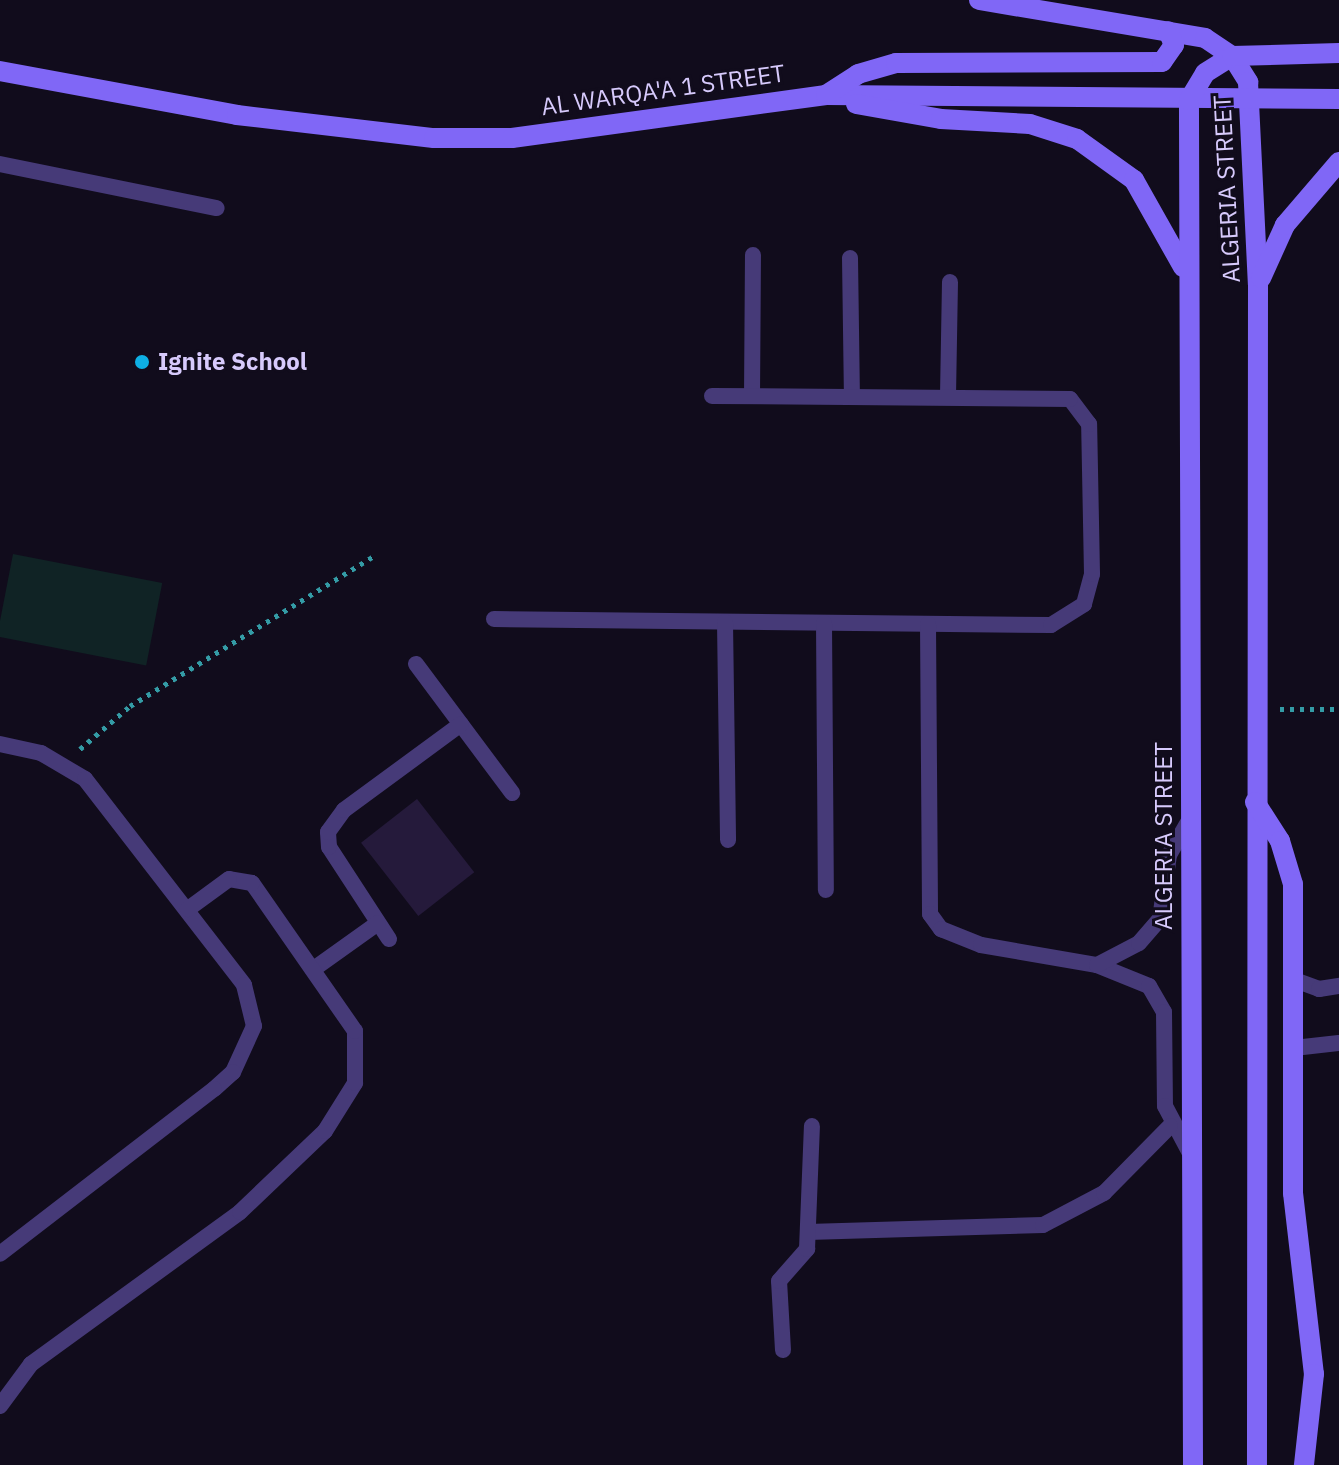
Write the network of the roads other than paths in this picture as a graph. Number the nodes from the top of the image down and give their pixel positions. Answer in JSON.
{"nodes":[{"id":1,"x":979,"y":0,"type":"edge"},
{"id":2,"x":1168,"y":31,"type":"junction"},
{"id":3,"x":1339,"y":53,"type":"edge"},
{"id":4,"x":1232,"y":56,"type":"junction"},
{"id":5,"x":0,"y":71,"type":"edge"},
{"id":6,"x":826,"y":95,"type":"junction"},
{"id":7,"x":1250,"y":97,"type":"junction"},
{"id":8,"x":1339,"y":99,"type":"edge"},
{"id":9,"x":1189,"y":100,"type":"junction"},
{"id":10,"x":1339,"y":162,"type":"edge"},
{"id":11,"x":0,"y":164,"type":"edge"},
{"id":12,"x":217,"y":208,"type":"dead end"},
{"id":13,"x":753,"y":255,"type":"dead end"},
{"id":14,"x":850,"y":258,"type":"dead end"},
{"id":15,"x":1187,"y":274,"type":"junction"},
{"id":16,"x":950,"y":282,"type":"dead end"},
{"id":17,"x":1258,"y":285,"type":"junction"},
{"id":18,"x":712,"y":396,"type":"dead end"},
{"id":19,"x":752,"y":396,"type":"junction"},
{"id":20,"x":852,"y":396,"type":"junction"},
{"id":21,"x":948,"y":396,"type":"junction"},
{"id":22,"x":494,"y":619,"type":"dead end"},
{"id":23,"x":725,"y":622,"type":"junction"},
{"id":24,"x":824,"y":623,"type":"junction"},
{"id":25,"x":928,"y":624,"type":"junction"},
{"id":26,"x":416,"y":664,"type":"dead end"},
{"id":27,"x":461,"y":724,"type":"junction"},
{"id":28,"x":0,"y":744,"type":"edge"},
{"id":29,"x":512,"y":793,"type":"dead end"},
{"id":30,"x":1255,"y":802,"type":"junction"},
{"id":31,"x":1191,"y":817,"type":"junction"},
{"id":32,"x":728,"y":840,"type":"dead end"},
{"id":33,"x":826,"y":890,"type":"dead end"},
{"id":34,"x":188,"y":909,"type":"junction"},
{"id":35,"x":378,"y":923,"type":"junction"},
{"id":36,"x":389,"y":939,"type":"dead end"},
{"id":37,"x":1097,"y":965,"type":"junction"},
{"id":38,"x":315,"y":968,"type":"junction"},
{"id":39,"x":1292,"y":979,"type":"junction"},
{"id":40,"x":1339,"y":986,"type":"edge"},
{"id":41,"x":1339,"y":1043,"type":"edge"},
{"id":42,"x":1294,"y":1048,"type":"junction"},
{"id":43,"x":812,"y":1126,"type":"dead end"},
{"id":44,"x":1170,"y":1126,"type":"junction"},
{"id":45,"x":1192,"y":1157,"type":"junction"},
{"id":46,"x":808,"y":1232,"type":"junction"},
{"id":47,"x":0,"y":1254,"type":"edge"},
{"id":48,"x":783,"y":1350,"type":"dead end"},
{"id":49,"x":0,"y":1406,"type":"edge"},
{"id":50,"x":1193,"y":1465,"type":"edge"},
{"id":51,"x":1257,"y":1465,"type":"edge"},
{"id":52,"x":1304,"y":1465,"type":"edge"}],
"edges":[{"from":1,"to":2,"type":"main road"},
{"from":2,"to":4,"type":"main road"},
{"from":2,"to":6,"type":"main road"},
{"from":3,"to":4,"type":"main road"},
{"from":4,"to":7,"type":"main road","name":"ALGERIA STREET"},
{"from":4,"to":9,"type":"main road","name":"ALGERIA STREET"},
{"from":5,"to":6,"type":"main road","name":"AL WARQA'A 1 STREET"},
{"from":6,"to":9,"type":"main road","name":"AL WARQA'A 1 STREET"},
{"from":6,"to":15,"type":"main road"},
{"from":7,"to":8,"type":"main road","name":"AL WARQA'A 1 STREET"},
{"from":7,"to":9,"type":"main road","name":"AL WARQA'A 1 STREET"},
{"from":7,"to":17,"type":"main road","name":"ALGERIA STREET"},
{"from":9,"to":15,"type":"main road","name":"ALGERIA STREET"},
{"from":10,"to":17,"type":"main road"},
{"from":11,"to":12,"type":"lane"},
{"from":13,"to":19,"type":"lane"},
{"from":14,"to":20,"type":"lane"},
{"from":15,"to":31,"type":"main road","name":"ALGERIA STREET"},
{"from":16,"to":21,"type":"lane"},
{"from":17,"to":30,"type":"main road","name":"ALGERIA STREET"},
{"from":18,"to":19,"type":"lane"},
{"from":19,"to":20,"type":"lane"},
{"from":20,"to":21,"type":"lane"},
{"from":21,"to":25,"type":"lane"},
{"from":22,"to":23,"type":"lane"},
{"from":23,"to":24,"type":"lane"},
{"from":23,"to":32,"type":"lane"},
{"from":24,"to":25,"type":"lane"},
{"from":24,"to":33,"type":"lane"},
{"from":25,"to":37,"type":"lane"},
{"from":26,"to":27,"type":"lane"},
{"from":27,"to":29,"type":"lane"},
{"from":27,"to":35,"type":"lane"},
{"from":28,"to":34,"type":"lane"},
{"from":30,"to":39,"type":"main road"},
{"from":30,"to":51,"type":"main road","name":"ALGERIA STREET"},
{"from":31,"to":37,"type":"lane"},
{"from":31,"to":45,"type":"main road","name":"ALGERIA STREET"},
{"from":34,"to":38,"type":"lane"},
{"from":34,"to":47,"type":"lane"},
{"from":35,"to":36,"type":"lane"},
{"from":35,"to":38,"type":"lane"},
{"from":37,"to":44,"type":"lane"},
{"from":38,"to":49,"type":"lane"},
{"from":39,"to":40,"type":"lane"},
{"from":39,"to":42,"type":"main road"},
{"from":41,"to":42,"type":"lane"},
{"from":42,"to":52,"type":"main road"},
{"from":43,"to":46,"type":"lane"},
{"from":44,"to":45,"type":"lane"},
{"from":44,"to":46,"type":"lane"},
{"from":45,"to":50,"type":"main road","name":"ALGERIA STREET"},
{"from":46,"to":48,"type":"lane"}]}
